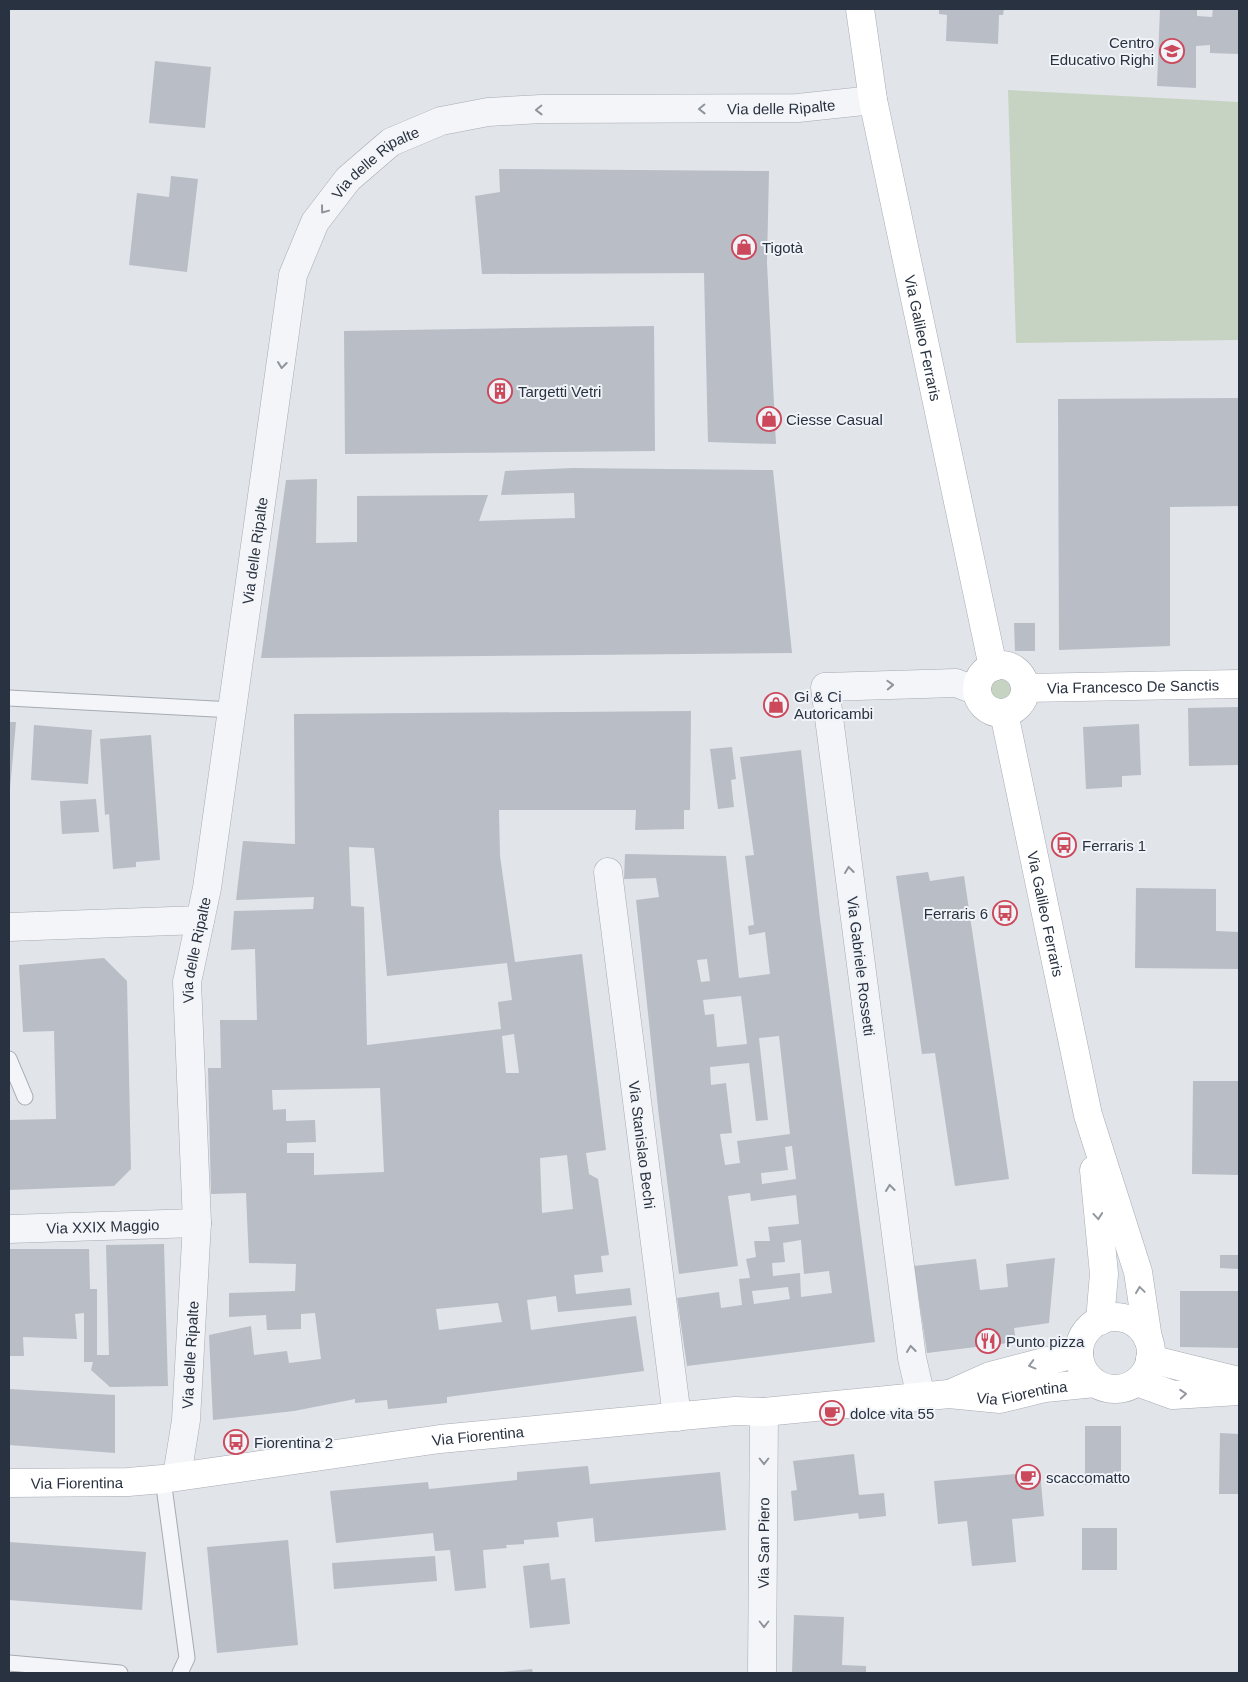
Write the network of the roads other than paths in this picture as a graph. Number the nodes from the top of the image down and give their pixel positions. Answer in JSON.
{"nodes":[{"id":1,"x":860,"y":9,"type":"edge"},
{"id":2,"x":873,"y":100,"type":"junction"},
{"id":3,"x":993,"y":667,"type":"junction"},
{"id":4,"x":1239,"y":684,"type":"edge"},
{"id":5,"x":1025,"y":688,"type":"junction"},
{"id":6,"x":978,"y":691,"type":"junction"},
{"id":7,"x":9,"y":698,"type":"edge"},
{"id":8,"x":232,"y":710,"type":"junction"},
{"id":9,"x":1004,"y":713,"type":"junction"},
{"id":10,"x":608,"y":872,"type":"dead end"},
{"id":11,"x":200,"y":920,"type":"junction"},
{"id":12,"x":9,"y":927,"type":"edge"},
{"id":13,"x":9,"y":1059,"type":"edge"},
{"id":14,"x":25,"y":1097,"type":"dead end"},
{"id":15,"x":1088,"y":1115,"type":"junction"},
{"id":16,"x":197,"y":1223,"type":"junction"},
{"id":17,"x":9,"y":1230,"type":"edge"},
{"id":18,"x":1100,"y":1320,"type":"junction"},
{"id":19,"x":1079,"y":1353,"type":"junction"},
{"id":20,"x":1145,"y":1360,"type":"junction"},
{"id":21,"x":1239,"y":1381,"type":"edge"},
{"id":22,"x":1095,"y":1383,"type":"junction"},
{"id":23,"x":1239,"y":1390,"type":"edge"},
{"id":24,"x":950,"y":1394,"type":"junction"},
{"id":25,"x":921,"y":1397,"type":"junction"},
{"id":26,"x":764,"y":1412,"type":"junction"},
{"id":27,"x":677,"y":1417,"type":"junction"},
{"id":28,"x":170,"y":1477,"type":"junction"},
{"id":29,"x":9,"y":1484,"type":"edge"},
{"id":30,"x":9,"y":1663,"type":"edge"},
{"id":31,"x":120,"y":1673,"type":"edge"},
{"id":32,"x":180,"y":1673,"type":"edge"},
{"id":33,"x":762,"y":1673,"type":"edge"}],
"edges":[{"from":1,"to":2,"type":"street","name":"Via Galileo Ferraris"},
{"from":2,"to":3,"type":"street","name":"Via Galileo Ferraris"},
{"from":2,"to":8,"type":"street","name":"Via delle Ripalte","one_way":true},
{"from":3,"to":5,"type":"street"},
{"from":3,"to":6,"type":"street"},
{"from":4,"to":5,"type":"street","name":"Via Francesco De Sanctis"},
{"from":5,"to":9,"type":"street"},
{"from":6,"to":9,"type":"street"},
{"from":25,"to":6,"type":"street","name":"Via Gabriele Rossetti","one_way":true},
{"from":7,"to":8,"type":"lane"},
{"from":8,"to":11,"type":"street","name":"Via delle Ripalte"},
{"from":9,"to":15,"type":"street","name":"Via Galileo Ferraris"},
{"from":10,"to":27,"type":"street","name":"Via Stanislao Bechi"},
{"from":11,"to":12,"type":"street"},
{"from":11,"to":16,"type":"street","name":"Via delle Ripalte"},
{"from":13,"to":14,"type":"lane"},
{"from":15,"to":18,"type":"street","name":"Via Galileo Ferraris","one_way":true},
{"from":20,"to":15,"type":"street","name":"Via Galileo Ferraris","one_way":true},
{"from":16,"to":17,"type":"street","name":"Via XXIX Maggio"},
{"from":16,"to":28,"type":"street","name":"Via delle Ripalte"},
{"from":18,"to":19,"type":"street"},
{"from":18,"to":20,"type":"street"},
{"from":19,"to":22,"type":"street","name":"Via Fiorentina"},
{"from":19,"to":24,"type":"street","name":"Via Fiorentina","one_way":true},
{"from":20,"to":21,"type":"street","name":"Via Fiorentina"},
{"from":20,"to":22,"type":"street","name":"Via Fiorentina"},
{"from":20,"to":23,"type":"street","one_way":true},
{"from":22,"to":24,"type":"street","name":"Via Fiorentina"},
{"from":24,"to":25,"type":"street","name":"Via Fiorentina"},
{"from":25,"to":26,"type":"street","name":"Via Fiorentina"},
{"from":26,"to":27,"type":"street","name":"Via Fiorentina"},
{"from":26,"to":33,"type":"street","name":"Via San Piero","one_way":true},
{"from":27,"to":28,"type":"street","name":"Via Fiorentina"},
{"from":28,"to":29,"type":"street","name":"Via Fiorentina"},
{"from":28,"to":32,"type":"lane"},
{"from":30,"to":31,"type":"lane"}]}
